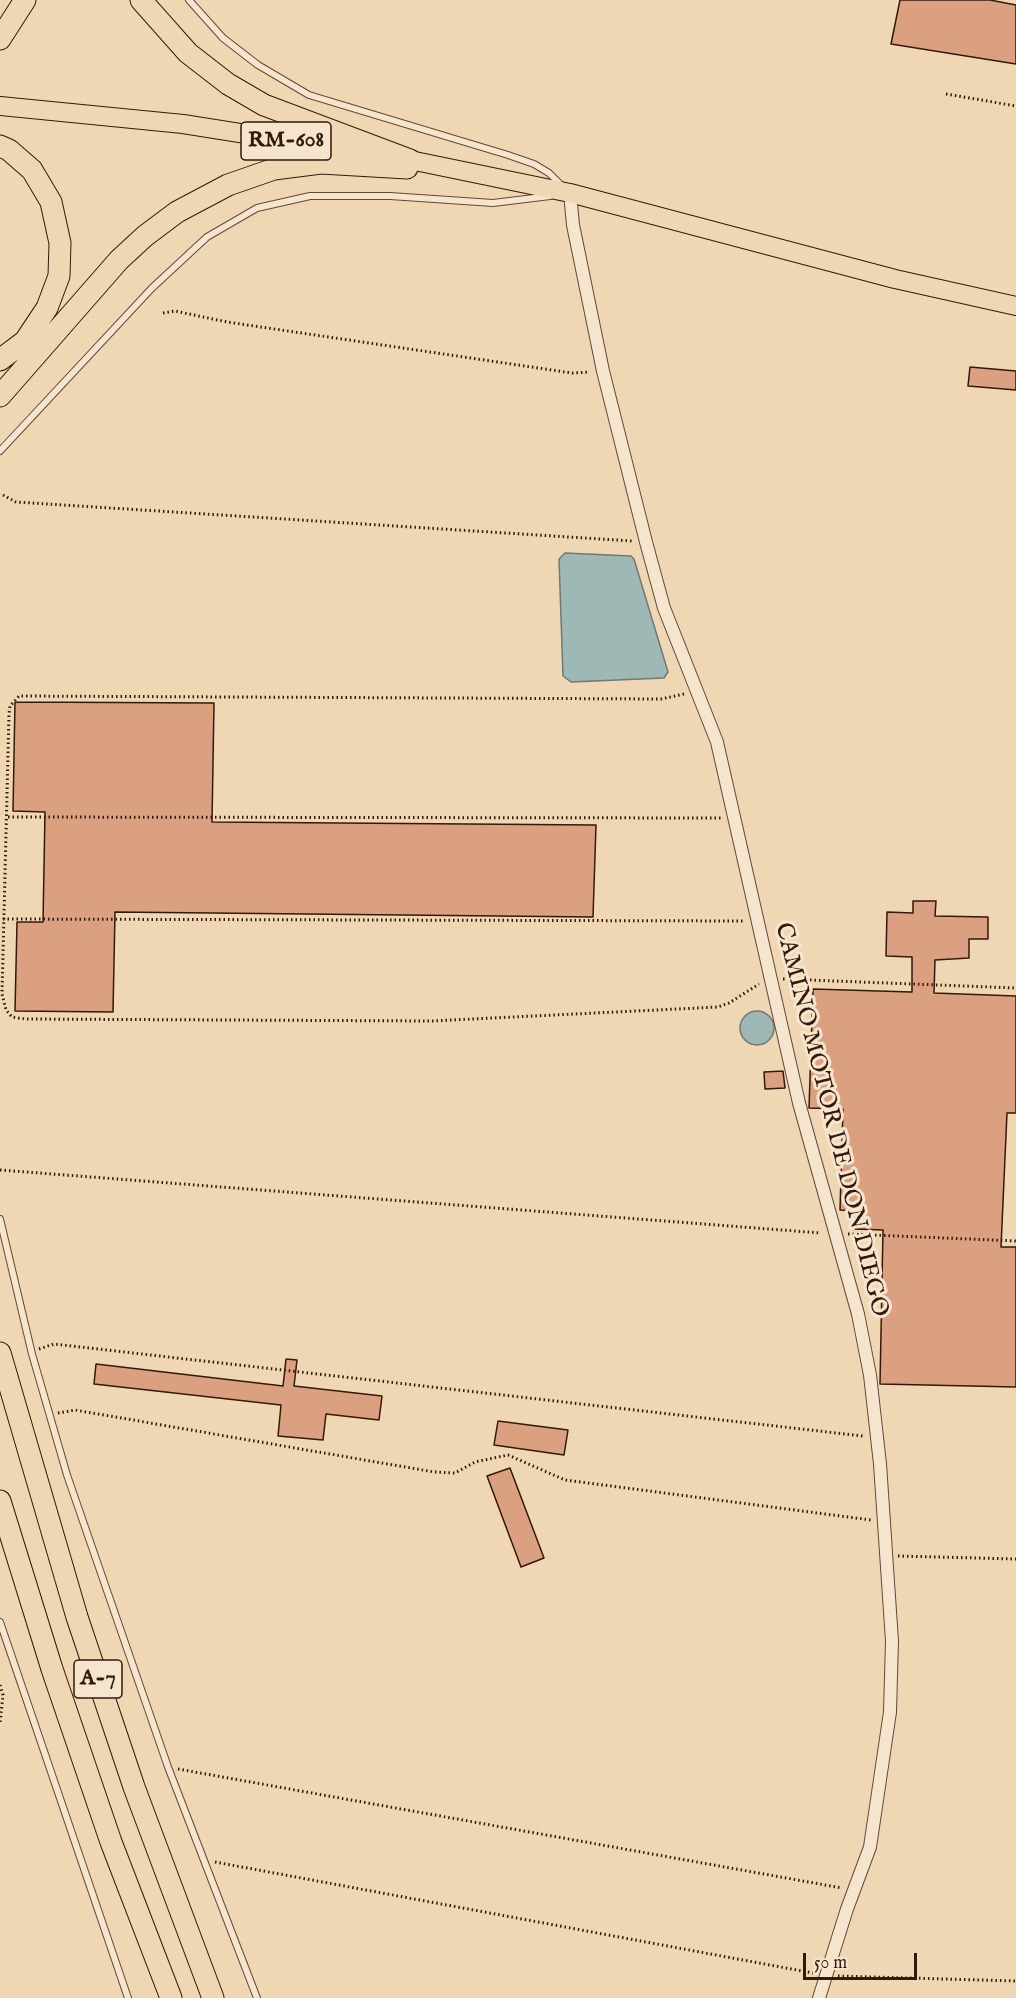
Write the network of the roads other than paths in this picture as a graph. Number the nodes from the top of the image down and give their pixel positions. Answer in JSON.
{"nodes":[{"id":1,"x":25,"y":0,"type":"edge"},
{"id":2,"x":141,"y":0,"type":"edge"},
{"id":3,"x":189,"y":0,"type":"edge"},
{"id":4,"x":0,"y":39,"type":"edge"},
{"id":5,"x":0,"y":105,"type":"edge"},
{"id":6,"x":0,"y":118,"type":"edge"},
{"id":7,"x":0,"y":146,"type":"edge"},
{"id":8,"x":409,"y":164,"type":"junction"},
{"id":9,"x":570,"y":193,"type":"junction"},
{"id":10,"x":1016,"y":306,"type":"edge"},
{"id":11,"x":0,"y":360,"type":"edge"},
{"id":12,"x":0,"y":396,"type":"edge"},
{"id":13,"x":0,"y":451,"type":"edge"},
{"id":14,"x":0,"y":1219,"type":"edge"},
{"id":15,"x":0,"y":1353,"type":"edge"},
{"id":16,"x":0,"y":1501,"type":"edge"},
{"id":17,"x":0,"y":1622,"type":"edge"},
{"id":18,"x":128,"y":1998,"type":"edge"},
{"id":19,"x":171,"y":1998,"type":"edge"},
{"id":20,"x":213,"y":1998,"type":"edge"},
{"id":21,"x":257,"y":1998,"type":"edge"},
{"id":22,"x":819,"y":1998,"type":"edge"}],
"edges":[{"from":1,"to":4,"type":"highway"},
{"from":2,"to":8,"type":"highway"},
{"from":3,"to":9,"type":"lane"},
{"from":5,"to":8,"type":"main road","number":"RM-608"},
{"from":6,"to":8,"type":"main road"},
{"from":7,"to":11,"type":"highway"},
{"from":8,"to":9,"type":"main road"},
{"from":8,"to":12,"type":"highway"},
{"from":9,"to":10,"type":"main road"},
{"from":9,"to":13,"type":"lane"},
{"from":9,"to":22,"type":"street","name":"CAMINO MOTOR DE DON DIEGO"},
{"from":14,"to":21,"type":"lane"},
{"from":15,"to":20,"type":"highway","number":"A-7"},
{"from":16,"to":19,"type":"highway","number":"A-7"},
{"from":17,"to":18,"type":"lane"}]}
